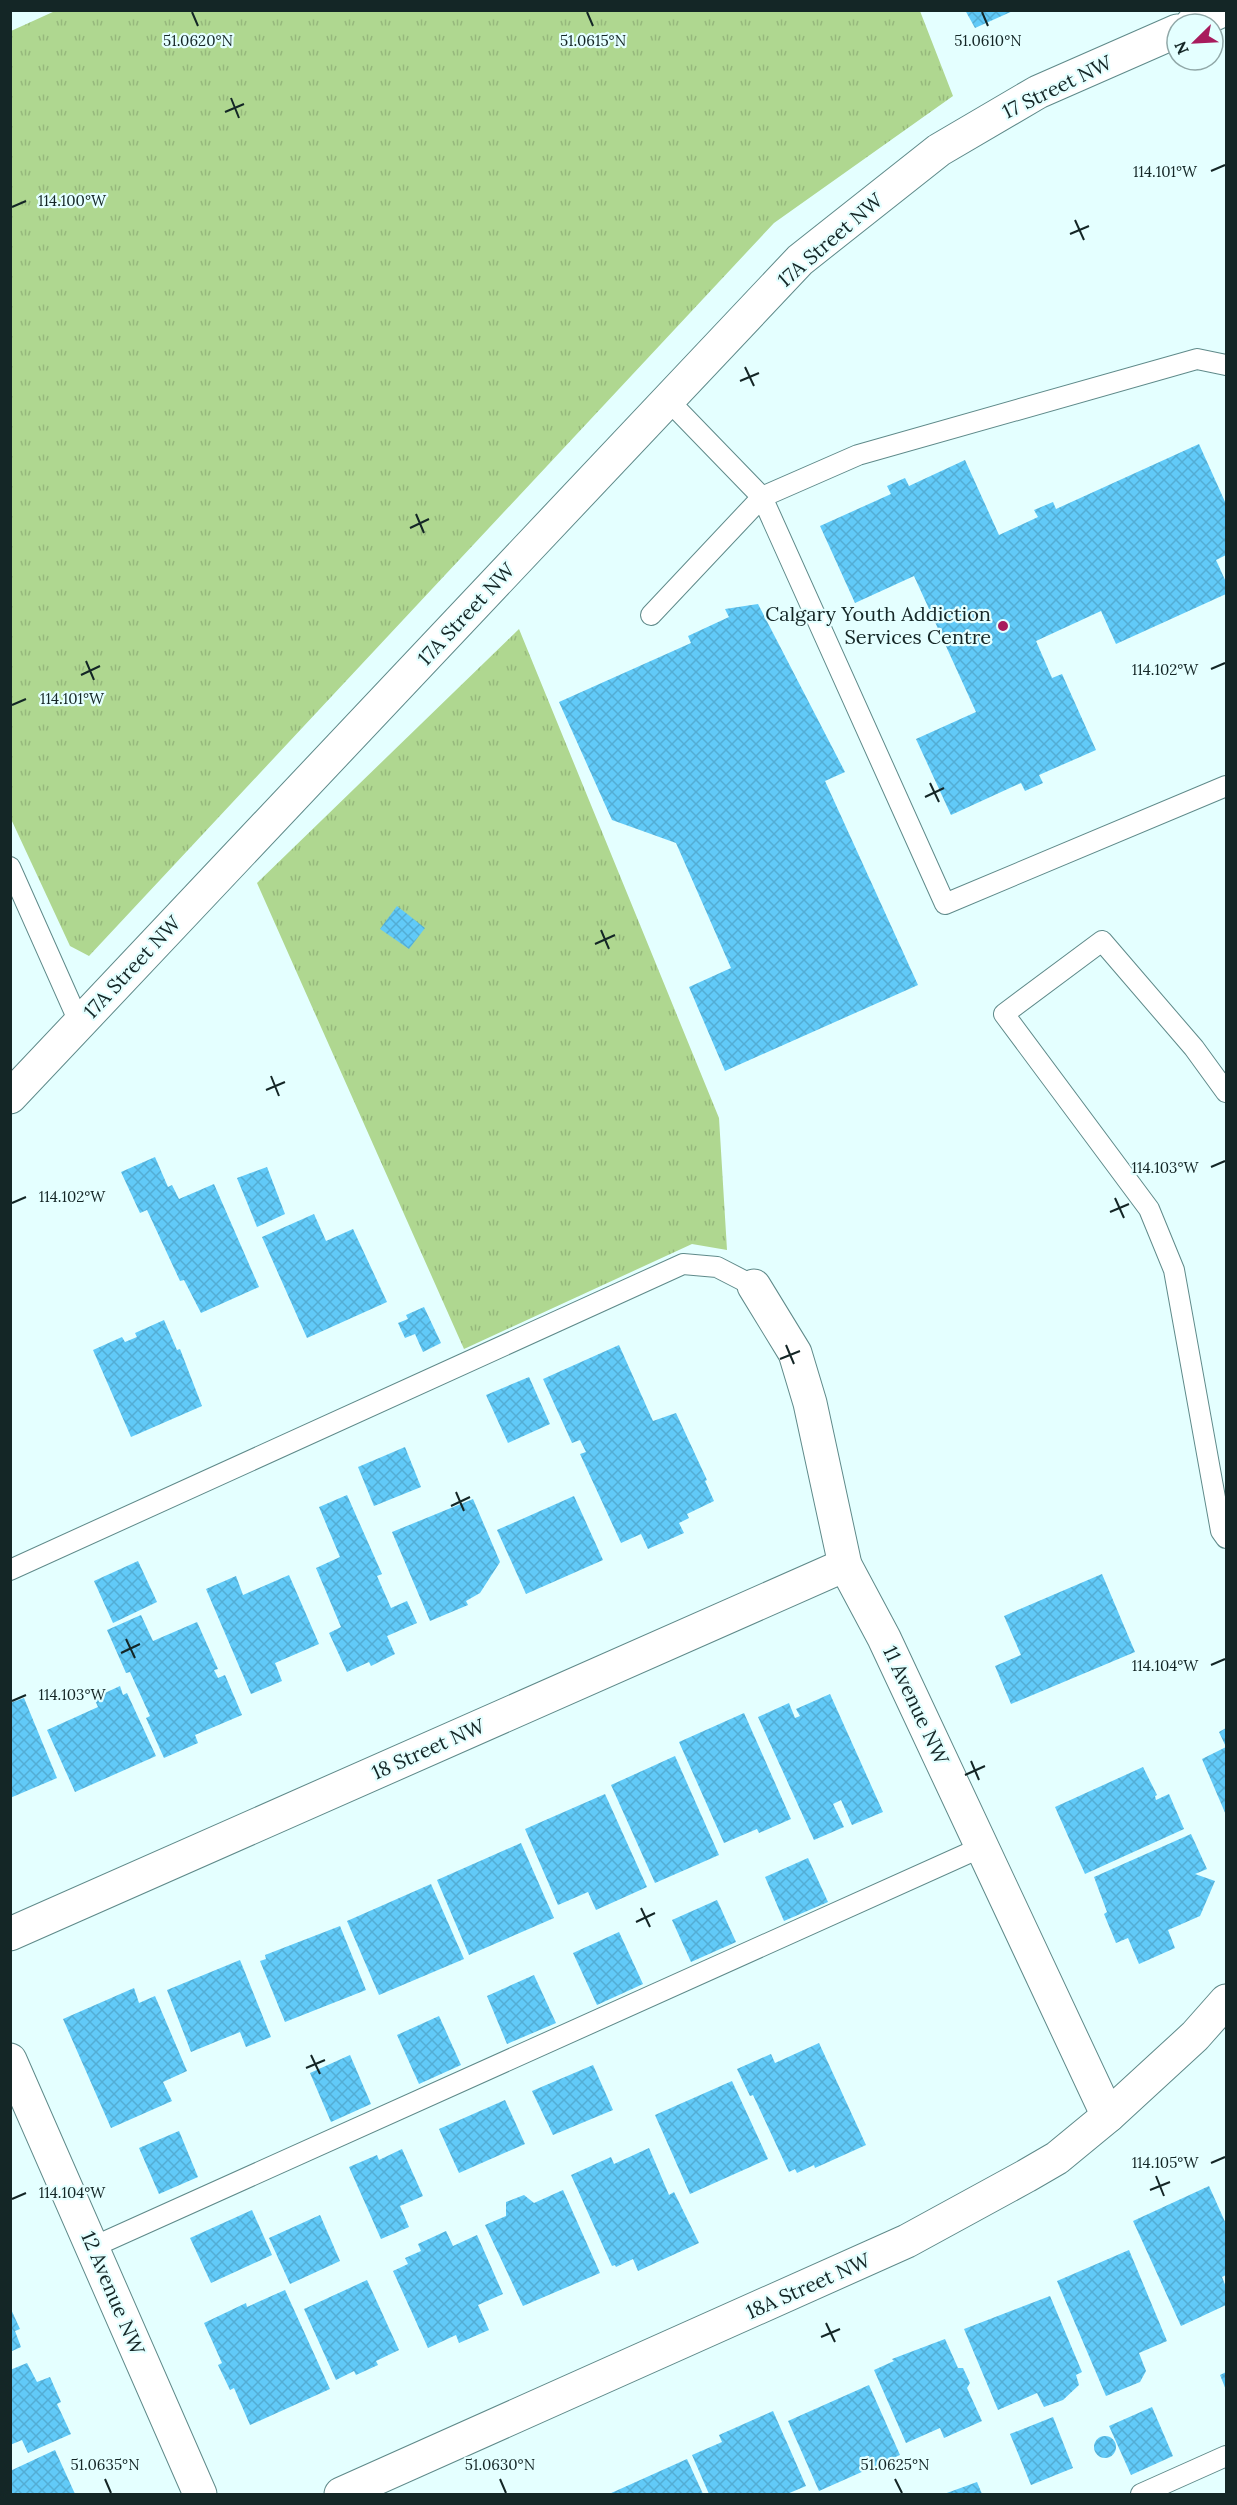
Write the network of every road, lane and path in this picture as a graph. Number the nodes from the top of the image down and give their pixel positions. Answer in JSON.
{"nodes":[{"id":1,"x":1165,"y":36,"type":"edge"},
{"id":2,"x":939,"y":150,"type":"joint"},
{"id":3,"x":1227,"y":365,"type":"edge"},
{"id":4,"x":668,"y":400,"type":"junction"},
{"id":5,"x":762,"y":497,"type":"junction"},
{"id":6,"x":651,"y":615,"type":"dead end"},
{"id":7,"x":1227,"y":786,"type":"edge"},
{"id":8,"x":10,"y":867,"type":"edge"},
{"id":9,"x":79,"y":1022,"type":"junction"},
{"id":10,"x":1227,"y":1092,"type":"edge"},
{"id":11,"x":10,"y":1097,"type":"edge"},
{"id":12,"x":754,"y":1286,"type":"joint"},
{"id":13,"x":1227,"y":1538,"type":"edge"},
{"id":14,"x":845,"y":1565,"type":"junction"},
{"id":15,"x":10,"y":1570,"type":"edge"},
{"id":16,"x":982,"y":1846,"type":"junction"},
{"id":17,"x":10,"y":1934,"type":"edge"},
{"id":18,"x":1227,"y":2001,"type":"edge"},
{"id":19,"x":10,"y":2060,"type":"edge"},
{"id":20,"x":1108,"y":2116,"type":"junction"},
{"id":21,"x":93,"y":2247,"type":"junction"},
{"id":22,"x":1227,"y":2456,"type":"edge"},
{"id":23,"x":200,"y":2494,"type":"edge"},
{"id":24,"x":341,"y":2494,"type":"edge"},
{"id":25,"x":1141,"y":2494,"type":"edge"}],
"edges":[{"from":1,"to":2,"type":"street","name":"17 Street NW"},
{"from":2,"to":4,"type":"street","name":"17A Street NW"},
{"from":3,"to":5,"type":"lane"},
{"from":4,"to":5,"type":"lane"},
{"from":4,"to":9,"type":"street","name":"17A Street NW"},
{"from":5,"to":6,"type":"lane"},
{"from":5,"to":7,"type":"lane"},
{"from":8,"to":9,"type":"lane"},
{"from":9,"to":11,"type":"street","name":"17A Street NW"},
{"from":10,"to":13,"type":"lane"},
{"from":12,"to":14,"type":"street","name":"11 Avenue NW"},
{"from":12,"to":15,"type":"lane"},
{"from":14,"to":16,"type":"street","name":"11 Avenue NW"},
{"from":14,"to":17,"type":"street","name":"18 Street NW"},
{"from":16,"to":20,"type":"street","name":"11 Avenue NW"},
{"from":16,"to":21,"type":"lane"},
{"from":18,"to":20,"type":"street","name":"18A Street NW"},
{"from":19,"to":21,"type":"street","name":"12 Avenue NW"},
{"from":20,"to":24,"type":"street","name":"18A Street NW"},
{"from":21,"to":23,"type":"street","name":"12 Avenue NW"},
{"from":22,"to":25,"type":"lane"}]}
